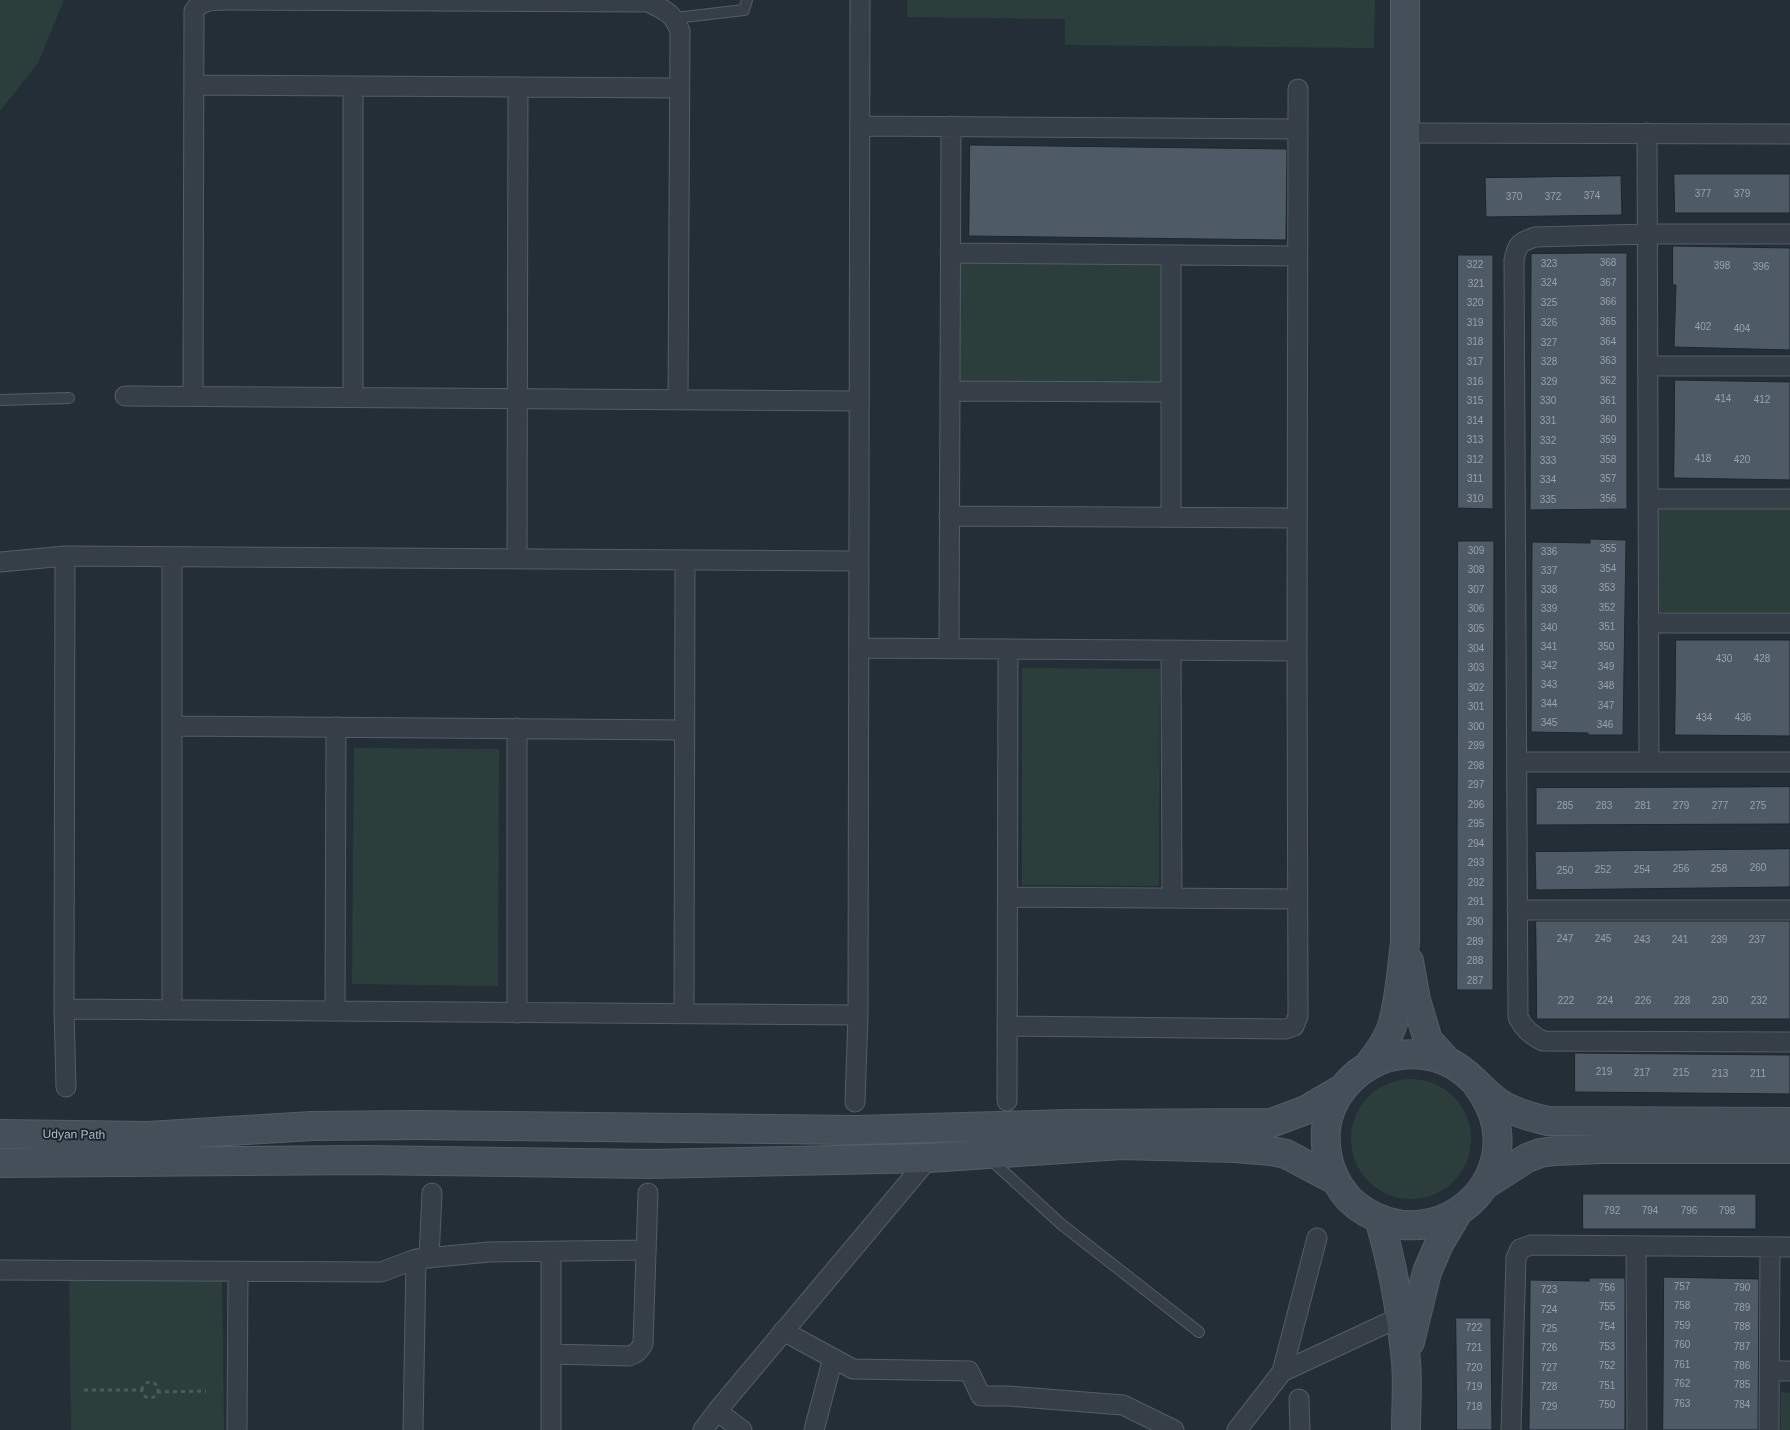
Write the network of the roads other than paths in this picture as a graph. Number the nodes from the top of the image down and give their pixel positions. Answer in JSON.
{"nodes":[{"id":1,"x":223,"y":0,"type":"edge"},
{"id":2,"x":748,"y":0,"type":"edge"},
{"id":3,"x":860,"y":0,"type":"edge"},
{"id":4,"x":1406,"y":0,"type":"edge"},
{"id":5,"x":675,"y":18,"type":"junction"},
{"id":6,"x":194,"y":85,"type":"junction"},
{"id":7,"x":353,"y":86,"type":"junction"},
{"id":8,"x":518,"y":87,"type":"junction"},
{"id":9,"x":679,"y":88,"type":"junction"},
{"id":10,"x":1298,"y":89,"type":"dead end"},
{"id":11,"x":860,"y":126,"type":"junction"},
{"id":12,"x":950,"y":126,"type":"junction"},
{"id":13,"x":1298,"y":129,"type":"junction"},
{"id":14,"x":1405,"y":133,"type":"junction"},
{"id":15,"x":1647,"y":133,"type":"junction"},
{"id":16,"x":1790,"y":134,"type":"edge"},
{"id":17,"x":1647,"y":234,"type":"junction"},
{"id":18,"x":1790,"y":234,"type":"edge"},
{"id":19,"x":950,"y":253,"type":"junction"},
{"id":20,"x":1171,"y":255,"type":"junction"},
{"id":21,"x":1297,"y":256,"type":"junction"},
{"id":22,"x":1648,"y":366,"type":"junction"},
{"id":23,"x":1790,"y":366,"type":"edge"},
{"id":24,"x":950,"y":391,"type":"junction"},
{"id":25,"x":1171,"y":392,"type":"junction"},
{"id":26,"x":125,"y":396,"type":"dead end"},
{"id":27,"x":193,"y":396,"type":"junction"},
{"id":28,"x":353,"y":397,"type":"junction"},
{"id":29,"x":69,"y":398,"type":"dead end"},
{"id":30,"x":518,"y":398,"type":"junction"},
{"id":31,"x":0,"y":400,"type":"edge"},
{"id":32,"x":678,"y":400,"type":"junction"},
{"id":33,"x":859,"y":401,"type":"junction"},
{"id":34,"x":1648,"y":499,"type":"junction"},
{"id":35,"x":1790,"y":499,"type":"edge"},
{"id":36,"x":950,"y":516,"type":"junction"},
{"id":37,"x":1170,"y":517,"type":"junction"},
{"id":38,"x":1297,"y":518,"type":"junction"},
{"id":39,"x":65,"y":556,"type":"junction"},
{"id":40,"x":172,"y":556,"type":"junction"},
{"id":41,"x":518,"y":559,"type":"junction"},
{"id":42,"x":685,"y":560,"type":"junction"},
{"id":43,"x":859,"y":561,"type":"junction"},
{"id":44,"x":0,"y":562,"type":"edge"},
{"id":45,"x":1648,"y":623,"type":"junction"},
{"id":46,"x":1790,"y":623,"type":"edge"},
{"id":47,"x":859,"y":648,"type":"junction"},
{"id":48,"x":949,"y":649,"type":"junction"},
{"id":49,"x":1008,"y":649,"type":"junction"},
{"id":50,"x":1171,"y":650,"type":"junction"},
{"id":51,"x":1297,"y":651,"type":"junction"},
{"id":52,"x":172,"y":726,"type":"junction"},
{"id":53,"x":336,"y":727,"type":"junction"},
{"id":54,"x":517,"y":728,"type":"junction"},
{"id":55,"x":684,"y":730,"type":"junction"},
{"id":56,"x":1517,"y":762,"type":"junction"},
{"id":57,"x":1649,"y":762,"type":"junction"},
{"id":58,"x":1790,"y":762,"type":"edge"},
{"id":59,"x":1008,"y":897,"type":"junction"},
{"id":60,"x":1172,"y":898,"type":"junction"},
{"id":61,"x":1297,"y":899,"type":"junction"},
{"id":62,"x":1517,"y":910,"type":"junction"},
{"id":63,"x":1790,"y":910,"type":"edge"},
{"id":64,"x":1405,"y":943,"type":"junction"},
{"id":65,"x":64,"y":1010,"type":"junction"},
{"id":66,"x":172,"y":1010,"type":"junction"},
{"id":67,"x":335,"y":1011,"type":"junction"},
{"id":68,"x":517,"y":1012,"type":"junction"},
{"id":69,"x":684,"y":1013,"type":"junction"},
{"id":70,"x":858,"y":1015,"type":"junction"},
{"id":71,"x":1007,"y":1026,"type":"junction"},
{"id":72,"x":1790,"y":1042,"type":"edge"},
{"id":73,"x":1448,"y":1062,"type":"junction"},
{"id":74,"x":1368,"y":1066,"type":"junction"},
{"id":75,"x":1477,"y":1084,"type":"junction"},
{"id":76,"x":66,"y":1087,"type":"dead end"},
{"id":77,"x":1342,"y":1089,"type":"junction"},
{"id":78,"x":1007,"y":1101,"type":"dead end"},
{"id":79,"x":855,"y":1102,"type":"dead end"},
{"id":80,"x":1790,"y":1122,"type":"edge"},
{"id":81,"x":0,"y":1134,"type":"edge"},
{"id":82,"x":1790,"y":1149,"type":"edge"},
{"id":83,"x":984,"y":1155,"type":"junction"},
{"id":84,"x":929,"y":1158,"type":"junction"},
{"id":85,"x":0,"y":1163,"type":"edge"},
{"id":86,"x":1335,"y":1180,"type":"junction"},
{"id":87,"x":1485,"y":1185,"type":"junction"},
{"id":88,"x":432,"y":1193,"type":"dead end"},
{"id":89,"x":648,"y":1193,"type":"dead end"},
{"id":90,"x":1458,"y":1212,"type":"junction"},
{"id":91,"x":1379,"y":1219,"type":"junction"},
{"id":92,"x":1317,"y":1238,"type":"dead end"},
{"id":93,"x":1636,"y":1246,"type":"junction"},
{"id":94,"x":1770,"y":1247,"type":"junction"},
{"id":95,"x":1790,"y":1247,"type":"edge"},
{"id":96,"x":645,"y":1250,"type":"junction"},
{"id":97,"x":550,"y":1251,"type":"junction"},
{"id":98,"x":423,"y":1259,"type":"junction"},
{"id":99,"x":0,"y":1270,"type":"edge"},
{"id":100,"x":238,"y":1272,"type":"junction"},
{"id":101,"x":1400,"y":1317,"type":"junction"},
{"id":102,"x":784,"y":1332,"type":"junction"},
{"id":103,"x":1199,"y":1332,"type":"dead end"},
{"id":104,"x":550,"y":1354,"type":"junction"},
{"id":105,"x":833,"y":1358,"type":"junction"},
{"id":106,"x":1406,"y":1363,"type":"junction"},
{"id":107,"x":1770,"y":1370,"type":"junction"},
{"id":108,"x":1790,"y":1371,"type":"edge"},
{"id":109,"x":1282,"y":1372,"type":"junction"},
{"id":110,"x":1299,"y":1399,"type":"dead end"},
{"id":111,"x":716,"y":1411,"type":"junction"},
{"id":112,"x":237,"y":1430,"type":"edge"},
{"id":113,"x":413,"y":1430,"type":"edge"},
{"id":114,"x":551,"y":1430,"type":"edge"},
{"id":115,"x":702,"y":1430,"type":"edge"},
{"id":116,"x":742,"y":1430,"type":"edge"},
{"id":117,"x":814,"y":1430,"type":"edge"},
{"id":118,"x":1174,"y":1430,"type":"edge"},
{"id":119,"x":1237,"y":1430,"type":"edge"},
{"id":120,"x":1300,"y":1430,"type":"edge"},
{"id":121,"x":1406,"y":1430,"type":"edge"},
{"id":122,"x":1511,"y":1430,"type":"edge"},
{"id":123,"x":1637,"y":1430,"type":"edge"},
{"id":124,"x":1769,"y":1430,"type":"edge"}],
"edges":[{"from":1,"to":5,"type":"street"},
{"from":1,"to":6,"type":"street"},
{"from":2,"to":5,"type":"lane"},
{"from":3,"to":11,"type":"street"},
{"from":4,"to":14,"type":"main road"},
{"from":5,"to":9,"type":"street"},
{"from":6,"to":7,"type":"street"},
{"from":6,"to":27,"type":"street"},
{"from":7,"to":8,"type":"street"},
{"from":7,"to":28,"type":"street"},
{"from":8,"to":9,"type":"street"},
{"from":8,"to":30,"type":"street"},
{"from":9,"to":32,"type":"street"},
{"from":10,"to":13,"type":"street"},
{"from":11,"to":12,"type":"street"},
{"from":11,"to":33,"type":"street"},
{"from":12,"to":13,"type":"street"},
{"from":12,"to":19,"type":"street"},
{"from":13,"to":21,"type":"street"},
{"from":14,"to":15,"type":"street"},
{"from":14,"to":64,"type":"main road"},
{"from":15,"to":16,"type":"street"},
{"from":15,"to":17,"type":"street"},
{"from":17,"to":18,"type":"street"},
{"from":17,"to":22,"type":"street"},
{"from":17,"to":56,"type":"street"},
{"from":19,"to":20,"type":"street"},
{"from":19,"to":24,"type":"street"},
{"from":20,"to":21,"type":"street"},
{"from":20,"to":25,"type":"street"},
{"from":21,"to":38,"type":"street"},
{"from":22,"to":23,"type":"street"},
{"from":22,"to":34,"type":"street"},
{"from":24,"to":25,"type":"street"},
{"from":24,"to":36,"type":"street"},
{"from":25,"to":37,"type":"street"},
{"from":26,"to":27,"type":"street"},
{"from":27,"to":28,"type":"street"},
{"from":28,"to":30,"type":"street"},
{"from":29,"to":31,"type":"lane"},
{"from":30,"to":32,"type":"street"},
{"from":30,"to":41,"type":"street"},
{"from":32,"to":33,"type":"street"},
{"from":33,"to":43,"type":"street"},
{"from":34,"to":35,"type":"street"},
{"from":34,"to":45,"type":"street"},
{"from":36,"to":37,"type":"street"},
{"from":36,"to":48,"type":"street"},
{"from":37,"to":38,"type":"street"},
{"from":38,"to":51,"type":"street"},
{"from":39,"to":40,"type":"street"},
{"from":39,"to":44,"type":"street"},
{"from":39,"to":65,"type":"street"},
{"from":40,"to":41,"type":"street"},
{"from":40,"to":52,"type":"street"},
{"from":41,"to":42,"type":"street"},
{"from":42,"to":43,"type":"street"},
{"from":42,"to":55,"type":"street"},
{"from":43,"to":47,"type":"street"},
{"from":45,"to":46,"type":"street"},
{"from":45,"to":57,"type":"street"},
{"from":47,"to":48,"type":"street"},
{"from":47,"to":70,"type":"street"},
{"from":48,"to":49,"type":"street"},
{"from":49,"to":50,"type":"street"},
{"from":49,"to":59,"type":"street"},
{"from":50,"to":51,"type":"street"},
{"from":50,"to":60,"type":"street"},
{"from":51,"to":61,"type":"street"},
{"from":52,"to":53,"type":"street"},
{"from":52,"to":66,"type":"street"},
{"from":53,"to":54,"type":"street"},
{"from":53,"to":67,"type":"street"},
{"from":54,"to":55,"type":"street"},
{"from":54,"to":68,"type":"street"},
{"from":55,"to":69,"type":"street"},
{"from":56,"to":57,"type":"street"},
{"from":56,"to":62,"type":"street"},
{"from":57,"to":58,"type":"street"},
{"from":59,"to":60,"type":"street"},
{"from":59,"to":71,"type":"street"},
{"from":60,"to":61,"type":"street"},
{"from":61,"to":71,"type":"street"},
{"from":62,"to":63,"type":"street"},
{"from":62,"to":72,"type":"street"},
{"from":64,"to":73,"type":"main road"},
{"from":64,"to":74,"type":"main road"},
{"from":65,"to":66,"type":"street"},
{"from":65,"to":76,"type":"street"},
{"from":66,"to":67,"type":"street"},
{"from":67,"to":68,"type":"street"},
{"from":68,"to":69,"type":"street"},
{"from":69,"to":70,"type":"street"},
{"from":70,"to":79,"type":"street"},
{"from":71,"to":78,"type":"street"},
{"from":73,"to":74,"type":"main road"},
{"from":73,"to":75,"type":"main road"},
{"from":74,"to":77,"type":"main road"},
{"from":75,"to":80,"type":"main road"},
{"from":75,"to":87,"type":"main road"},
{"from":77,"to":81,"type":"main road","name":"Udyan Path"},
{"from":77,"to":86,"type":"main road"},
{"from":82,"to":87,"type":"main road"},
{"from":83,"to":84,"type":"main road"},
{"from":83,"to":86,"type":"main road"},
{"from":83,"to":103,"type":"lane"},
{"from":84,"to":85,"type":"main road"},
{"from":84,"to":102,"type":"street"},
{"from":86,"to":91,"type":"main road"},
{"from":87,"to":90,"type":"main road"},
{"from":88,"to":98,"type":"street"},
{"from":89,"to":96,"type":"street"},
{"from":90,"to":91,"type":"main road"},
{"from":90,"to":106,"type":"main road"},
{"from":91,"to":101,"type":"main road"},
{"from":92,"to":109,"type":"street"},
{"from":93,"to":94,"type":"street"},
{"from":93,"to":122,"type":"street"},
{"from":93,"to":123,"type":"street"},
{"from":94,"to":95,"type":"street"},
{"from":94,"to":107,"type":"street"},
{"from":96,"to":97,"type":"street"},
{"from":96,"to":104,"type":"street"},
{"from":97,"to":98,"type":"street"},
{"from":97,"to":104,"type":"street"},
{"from":98,"to":100,"type":"street"},
{"from":98,"to":113,"type":"street"},
{"from":99,"to":100,"type":"street"},
{"from":100,"to":112,"type":"street"},
{"from":101,"to":106,"type":"main road"},
{"from":101,"to":109,"type":"street"},
{"from":102,"to":105,"type":"street"},
{"from":102,"to":111,"type":"street"},
{"from":104,"to":114,"type":"street"},
{"from":105,"to":117,"type":"street"},
{"from":105,"to":118,"type":"street"},
{"from":106,"to":121,"type":"main road"},
{"from":107,"to":108,"type":"street"},
{"from":107,"to":124,"type":"street"},
{"from":109,"to":119,"type":"street"},
{"from":110,"to":120,"type":"street"},
{"from":111,"to":115,"type":"street"},
{"from":111,"to":116,"type":"street"}]}
